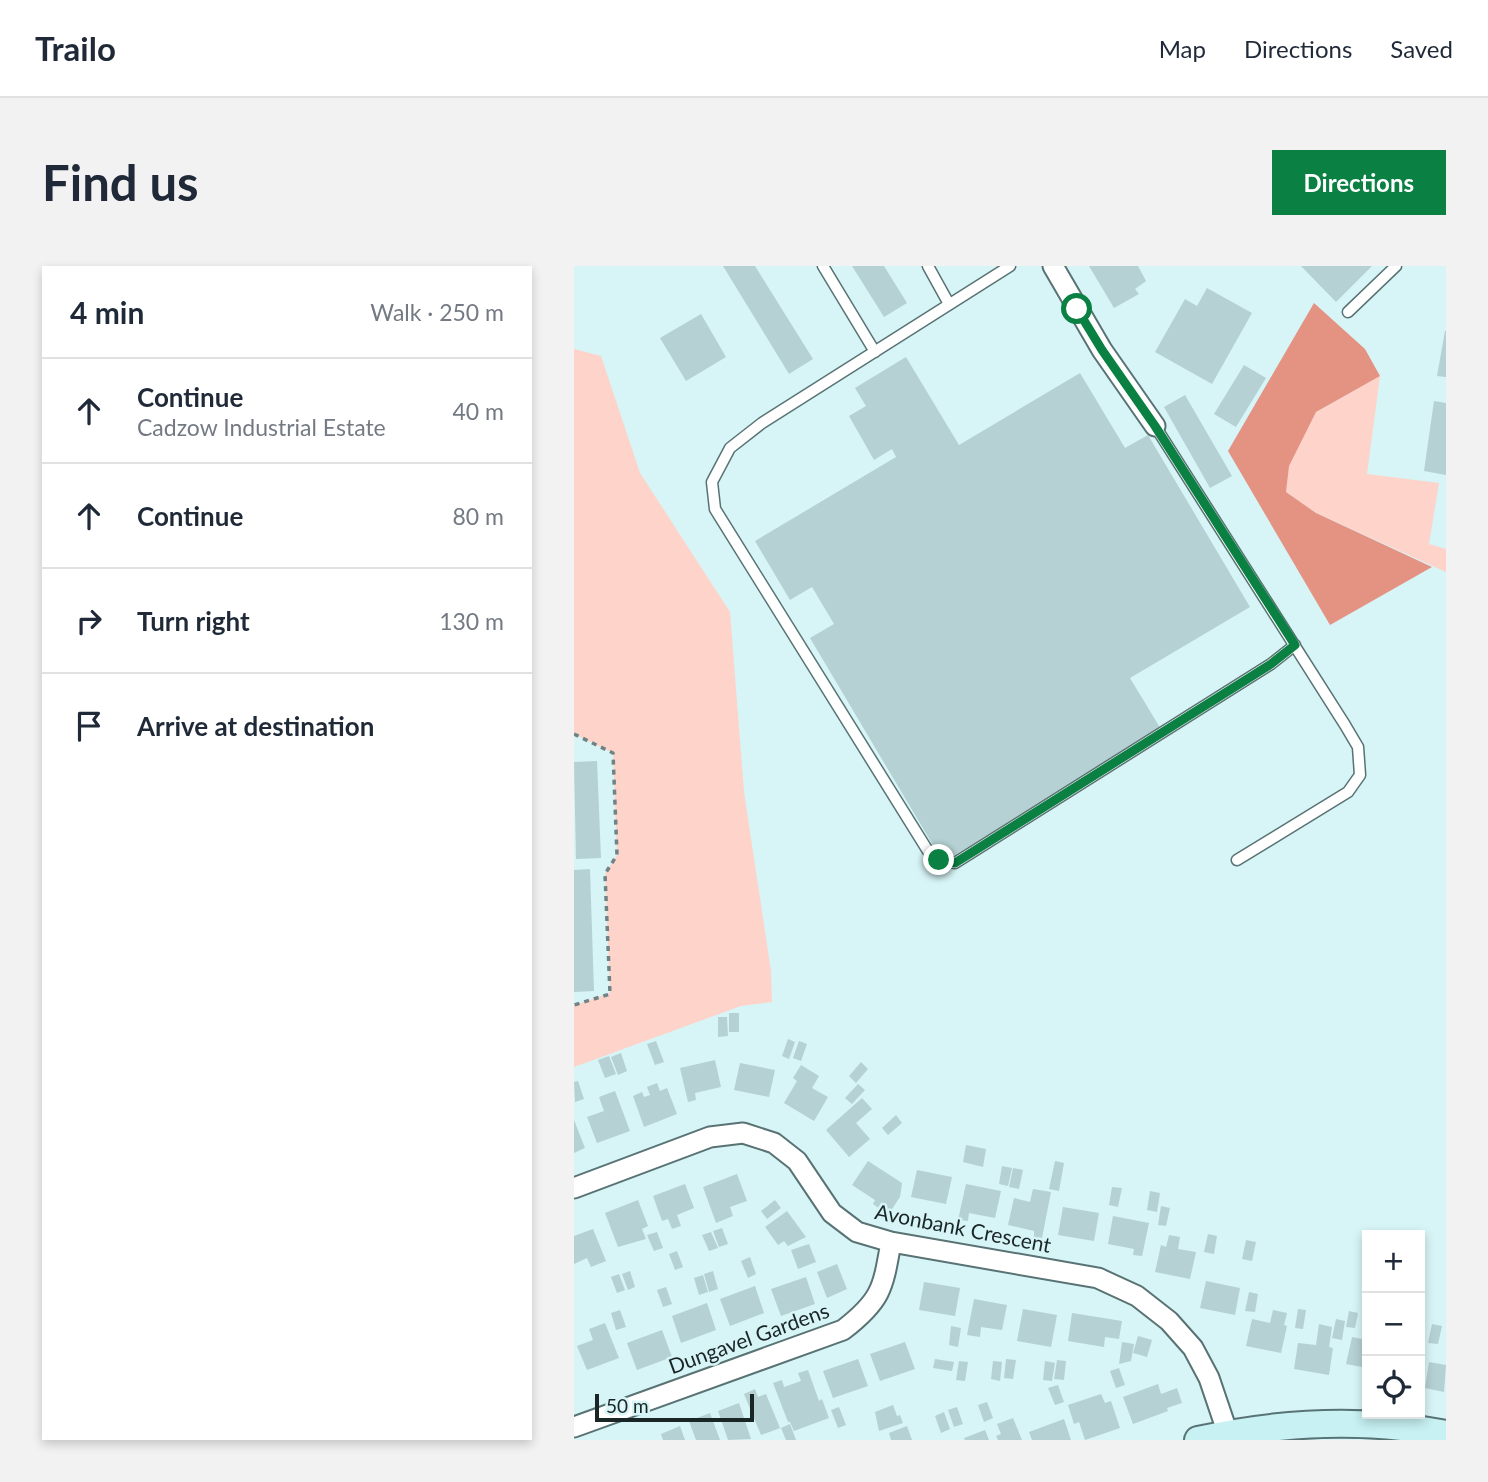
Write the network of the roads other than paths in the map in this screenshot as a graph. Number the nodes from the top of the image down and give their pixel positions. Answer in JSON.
{"nodes":[{"id":1,"x":823,"y":266,"type":"edge"},
{"id":2,"x":928,"y":266,"type":"edge"},
{"id":3,"x":1010,"y":266,"type":"edge"},
{"id":4,"x":1053,"y":266,"type":"edge"},
{"id":5,"x":1396,"y":266,"type":"edge"},
{"id":6,"x":949,"y":304,"type":"junction"},
{"id":7,"x":1348,"y":312,"type":"dead end"},
{"id":8,"x":875,"y":352,"type":"junction"},
{"id":9,"x":1155,"y":426,"type":"joint"},
{"id":10,"x":1295,"y":645,"type":"junction"},
{"id":11,"x":1237,"y":860,"type":"dead end"},
{"id":12,"x":574,"y":1188,"type":"edge"},
{"id":13,"x":891,"y":1242,"type":"junction"},
{"id":14,"x":574,"y":1427,"type":"edge"},
{"id":15,"x":1228,"y":1434,"type":"junction"},
{"id":16,"x":1446,"y":1434,"type":"edge"},
{"id":17,"x":1198,"y":1440,"type":"edge"}],
"edges":[{"from":1,"to":8,"type":"lane"},
{"from":2,"to":6,"type":"lane"},
{"from":3,"to":6,"type":"lane"},
{"from":4,"to":9,"type":"street"},
{"from":5,"to":7,"type":"lane"},
{"from":6,"to":8,"type":"lane"},
{"from":8,"to":10,"type":"lane"},
{"from":9,"to":10,"type":"lane"},
{"from":10,"to":11,"type":"lane"},
{"from":12,"to":13,"type":"street","name":"Avonbank Crescent"},
{"from":13,"to":14,"type":"street","name":"Dungavel Gardens"},
{"from":13,"to":15,"type":"street","name":"Avonbank Crescent"},
{"from":15,"to":16,"type":"street"},
{"from":15,"to":17,"type":"street"}]}
